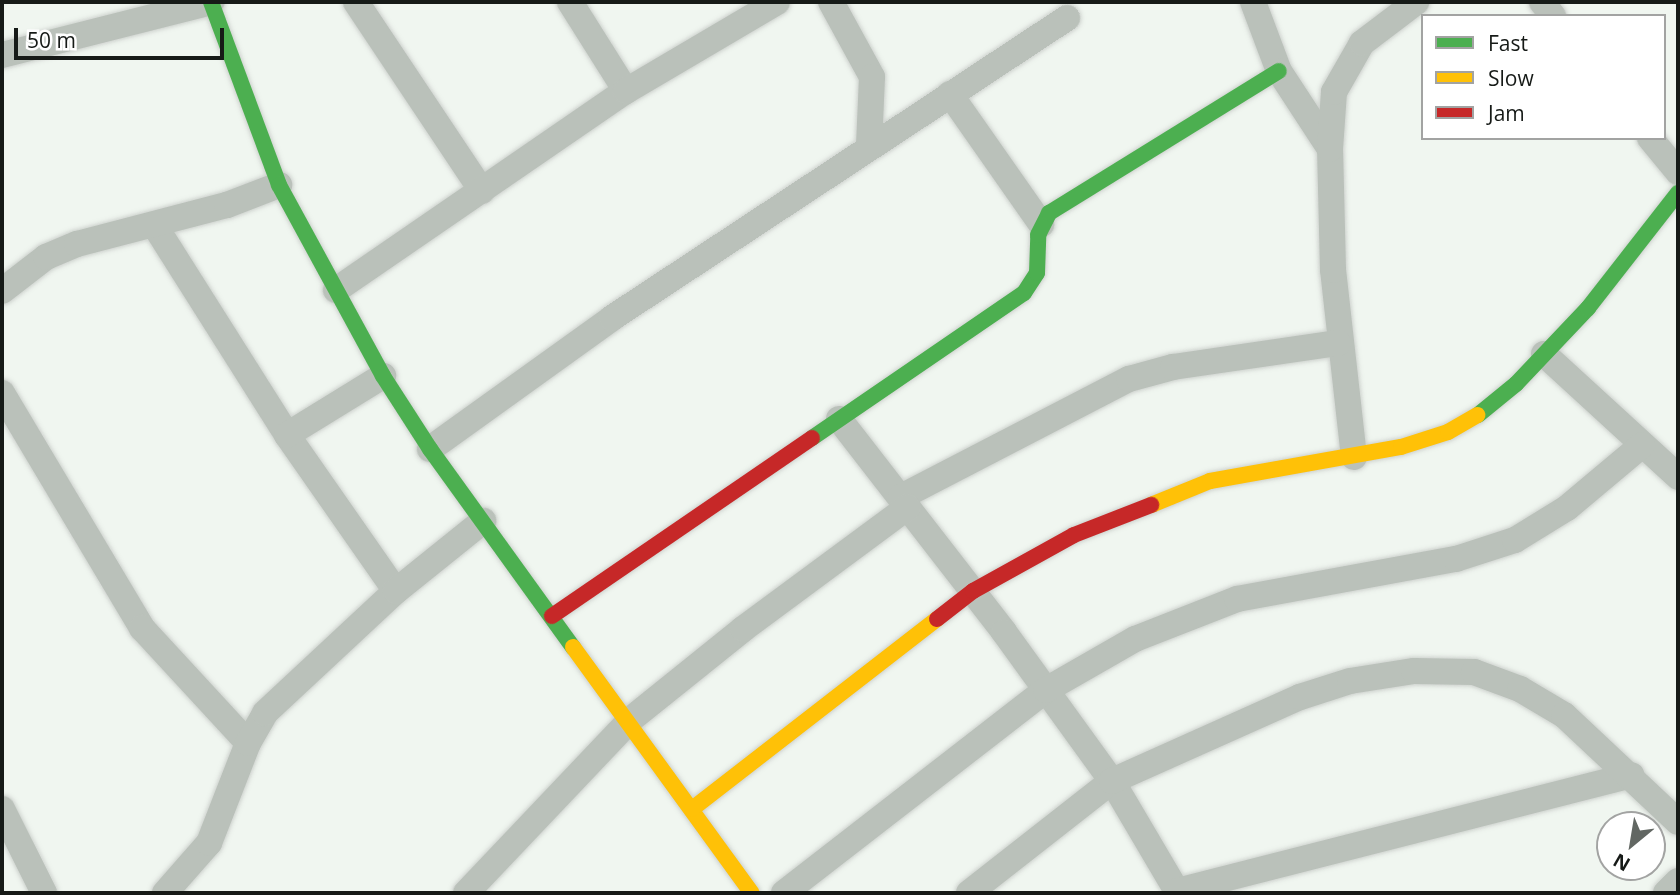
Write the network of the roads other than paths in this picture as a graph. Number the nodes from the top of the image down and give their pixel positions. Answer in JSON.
{"nodes":[{"id":1,"x":211,"y":2,"type":"edge"},
{"id":2,"x":356,"y":2,"type":"edge"},
{"id":3,"x":570,"y":2,"type":"edge"},
{"id":4,"x":777,"y":2,"type":"edge"},
{"id":5,"x":831,"y":2,"type":"edge"},
{"id":6,"x":1253,"y":2,"type":"edge"},
{"id":7,"x":1416,"y":2,"type":"edge"},
{"id":8,"x":1067,"y":19,"type":"dead end"},
{"id":9,"x":2,"y":55,"type":"edge"},
{"id":10,"x":1279,"y":71,"type":"junction"},
{"id":11,"x":626,"y":91,"type":"junction"},
{"id":12,"x":950,"y":94,"type":"junction"},
{"id":13,"x":1652,"y":140,"type":"edge"},
{"id":14,"x":869,"y":146,"type":"junction"},
{"id":15,"x":1330,"y":149,"type":"junction"},
{"id":16,"x":1678,"y":172,"type":"edge"},
{"id":17,"x":279,"y":185,"type":"junction"},
{"id":18,"x":482,"y":191,"type":"junction"},
{"id":19,"x":1678,"y":194,"type":"edge"},
{"id":20,"x":1041,"y":224,"type":"junction"},
{"id":21,"x":155,"y":226,"type":"junction"},
{"id":22,"x":336,"y":290,"type":"junction"},
{"id":23,"x":2,"y":291,"type":"edge"},
{"id":24,"x":1338,"y":342,"type":"junction"},
{"id":25,"x":1544,"y":354,"type":"junction"},
{"id":26,"x":383,"y":376,"type":"junction"},
{"id":27,"x":2,"y":393,"type":"edge"},
{"id":28,"x":839,"y":419,"type":"junction"},
{"id":29,"x":287,"y":435,"type":"junction"},
{"id":30,"x":1642,"y":445,"type":"junction"},
{"id":31,"x":430,"y":449,"type":"junction"},
{"id":32,"x":1354,"y":457,"type":"junction"},
{"id":33,"x":1678,"y":477,"type":"edge"},
{"id":34,"x":905,"y":502,"type":"junction"},
{"id":35,"x":483,"y":521,"type":"junction"},
{"id":36,"x":396,"y":591,"type":"junction"},
{"id":37,"x":973,"y":591,"type":"junction"},
{"id":38,"x":552,"y":616,"type":"junction"},
{"id":39,"x":1046,"y":690,"type":"junction"},
{"id":40,"x":630,"y":720,"type":"junction"},
{"id":41,"x":248,"y":743,"type":"junction"},
{"id":42,"x":1631,"y":775,"type":"junction"},
{"id":43,"x":1112,"y":780,"type":"junction"},
{"id":44,"x":2,"y":809,"type":"edge"},
{"id":45,"x":692,"y":809,"type":"junction"},
{"id":46,"x":1678,"y":822,"type":"edge"},
{"id":47,"x":1678,"y":881,"type":"edge"},
{"id":48,"x":1177,"y":892,"type":"edge"},
{"id":49,"x":44,"y":893,"type":"edge"},
{"id":50,"x":165,"y":893,"type":"edge"},
{"id":51,"x":466,"y":893,"type":"edge"},
{"id":52,"x":752,"y":893,"type":"edge"},
{"id":53,"x":784,"y":893,"type":"edge"},
{"id":54,"x":969,"y":893,"type":"edge"},
{"id":55,"x":1666,"y":893,"type":"edge"}],
"edges":[{"from":1,"to":9,"type":"street"},
{"from":1,"to":17,"type":"street"},
{"from":2,"to":18,"type":"street"},
{"from":3,"to":11,"type":"street"},
{"from":4,"to":11,"type":"street"},
{"from":5,"to":14,"type":"street"},
{"from":6,"to":10,"type":"street"},
{"from":7,"to":15,"type":"street"},
{"from":8,"to":12,"type":"street"},
{"from":10,"to":15,"type":"street"},
{"from":10,"to":20,"type":"street"},
{"from":11,"to":18,"type":"street"},
{"from":12,"to":14,"type":"street"},
{"from":12,"to":20,"type":"street"},
{"from":13,"to":16,"type":"street"},
{"from":14,"to":31,"type":"street"},
{"from":15,"to":24,"type":"street"},
{"from":17,"to":21,"type":"street"},
{"from":17,"to":22,"type":"street"},
{"from":18,"to":22,"type":"street"},
{"from":19,"to":25,"type":"street"},
{"from":20,"to":28,"type":"street"},
{"from":21,"to":23,"type":"street"},
{"from":21,"to":29,"type":"street"},
{"from":22,"to":26,"type":"street"},
{"from":24,"to":32,"type":"street"},
{"from":24,"to":34,"type":"street"},
{"from":25,"to":30,"type":"street"},
{"from":25,"to":32,"type":"street"},
{"from":26,"to":29,"type":"street"},
{"from":26,"to":31,"type":"street"},
{"from":27,"to":41,"type":"street"},
{"from":28,"to":34,"type":"street"},
{"from":28,"to":38,"type":"street"},
{"from":29,"to":36,"type":"street"},
{"from":30,"to":33,"type":"street"},
{"from":30,"to":39,"type":"street"},
{"from":31,"to":35,"type":"street"},
{"from":32,"to":37,"type":"street"},
{"from":34,"to":37,"type":"street"},
{"from":34,"to":40,"type":"street"},
{"from":35,"to":36,"type":"street"},
{"from":35,"to":38,"type":"street"},
{"from":36,"to":41,"type":"street"},
{"from":37,"to":39,"type":"street"},
{"from":37,"to":45,"type":"street"},
{"from":38,"to":40,"type":"street"},
{"from":39,"to":43,"type":"street"},
{"from":39,"to":53,"type":"street"},
{"from":40,"to":45,"type":"street"},
{"from":40,"to":51,"type":"street"},
{"from":41,"to":50,"type":"street"},
{"from":42,"to":43,"type":"street"},
{"from":42,"to":46,"type":"street"},
{"from":42,"to":48,"type":"street"},
{"from":43,"to":48,"type":"street"},
{"from":43,"to":54,"type":"street"},
{"from":44,"to":49,"type":"street"},
{"from":45,"to":52,"type":"street"},
{"from":47,"to":55,"type":"street"}]}
